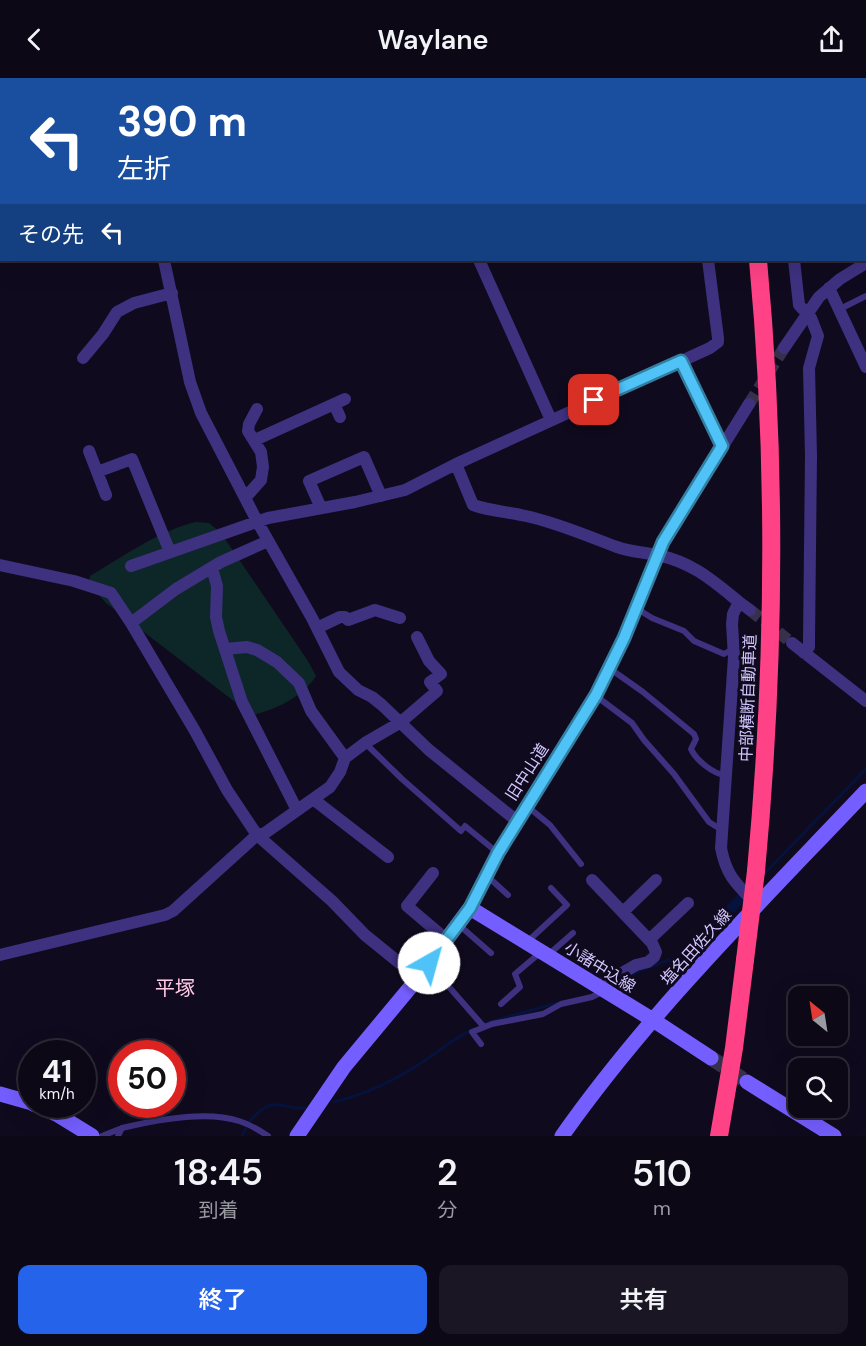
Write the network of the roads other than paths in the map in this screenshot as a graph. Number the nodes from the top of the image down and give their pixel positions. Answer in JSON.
{"nodes":[{"id":1,"x":164,"y":261,"type":"edge"},
{"id":2,"x":479,"y":261,"type":"edge"},
{"id":3,"x":708,"y":261,"type":"edge"},
{"id":4,"x":758,"y":261,"type":"edge"},
{"id":5,"x":794,"y":261,"type":"edge"},
{"id":6,"x":866,"y":263,"type":"edge"},
{"id":7,"x":829,"y":288,"type":"junction"},
{"id":8,"x":172,"y":293,"type":"junction"},
{"id":9,"x":866,"y":296,"type":"edge"},
{"id":10,"x":839,"y":309,"type":"junction"},
{"id":11,"x":807,"y":314,"type":"junction"},
{"id":12,"x":784,"y":348,"type":"tunnel mouth"},
{"id":13,"x":83,"y":358,"type":"dead end"},
{"id":14,"x":681,"y":361,"type":"junction"},
{"id":15,"x":866,"y":367,"type":"edge"},
{"id":16,"x":749,"y":404,"type":"tunnel mouth"},
{"id":17,"x":257,"y":409,"type":"dead end"},
{"id":18,"x":340,"y":417,"type":"dead end"},
{"id":19,"x":551,"y":420,"type":"junction"},
{"id":20,"x":255,"y":440,"type":"junction"},
{"id":21,"x":722,"y":446,"type":"junction"},
{"id":22,"x":89,"y":450,"type":"dead end"},
{"id":23,"x":456,"y":464,"type":"junction"},
{"id":24,"x":97,"y":472,"type":"junction"},
{"id":25,"x":106,"y":495,"type":"dead end"},
{"id":26,"x":381,"y":496,"type":"junction"},
{"id":27,"x":245,"y":498,"type":"junction"},
{"id":28,"x":321,"y":508,"type":"junction"},
{"id":29,"x":257,"y":521,"type":"junction"},
{"id":30,"x":268,"y":541,"type":"junction"},
{"id":31,"x":170,"y":552,"type":"junction"},
{"id":32,"x":657,"y":555,"type":"junction"},
{"id":33,"x":0,"y":565,"type":"edge"},
{"id":34,"x":131,"y":566,"type":"dead end"},
{"id":35,"x":212,"y":568,"type":"junction"},
{"id":36,"x":739,"y":602,"type":"junction"},
{"id":37,"x":636,"y":608,"type":"junction"},
{"id":38,"x":750,"y":610,"type":"tunnel mouth"},
{"id":39,"x":400,"y":618,"type":"dead end"},
{"id":40,"x":131,"y":623,"type":"junction"},
{"id":41,"x":317,"y":628,"type":"junction"},
{"id":42,"x":417,"y":637,"type":"dead end"},
{"id":43,"x":792,"y":643,"type":"tunnel mouth"},
{"id":44,"x":733,"y":648,"type":"junction"},
{"id":45,"x":225,"y":649,"type":"junction"},
{"id":46,"x":804,"y":653,"type":"junction"},
{"id":47,"x":609,"y":668,"type":"junction"},
{"id":48,"x":596,"y":695,"type":"junction"},
{"id":49,"x":866,"y":701,"type":"edge"},
{"id":50,"x":400,"y":722,"type":"junction"},
{"id":51,"x":365,"y":743,"type":"junction"},
{"id":52,"x":345,"y":758,"type":"junction"},
{"id":53,"x":725,"y":775,"type":"junction"},
{"id":54,"x":866,"y":791,"type":"edge"},
{"id":55,"x":313,"y":799,"type":"junction"},
{"id":56,"x":527,"y":806,"type":"junction"},
{"id":57,"x":297,"y":810,"type":"junction"},
{"id":58,"x":517,"y":820,"type":"junction"},
{"id":59,"x":722,"y":826,"type":"junction"},
{"id":60,"x":257,"y":835,"type":"junction"},
{"id":61,"x":498,"y":853,"type":"junction"},
{"id":62,"x":388,"y":857,"type":"dead end"},
{"id":63,"x":581,"y":864,"type":"dead end"},
{"id":64,"x":433,"y":873,"type":"dead end"},
{"id":65,"x":486,"y":875,"type":"junction"},
{"id":66,"x":591,"y":880,"type":"dead end"},
{"id":67,"x":656,"y":880,"type":"dead end"},
{"id":68,"x":551,"y":888,"type":"dead end"},
{"id":69,"x":508,"y":895,"type":"dead end"},
{"id":70,"x":687,"y":903,"type":"dead end"},
{"id":71,"x":758,"y":906,"type":"junction"},
{"id":72,"x":470,"y":908,"type":"junction"},
{"id":73,"x":622,"y":912,"type":"junction"},
{"id":74,"x":459,"y":925,"type":"junction"},
{"id":75,"x":573,"y":933,"type":"dead end"},
{"id":76,"x":447,"y":939,"type":"junction"},
{"id":77,"x":649,"y":940,"type":"junction"},
{"id":78,"x":527,"y":943,"type":"junction"},
{"id":79,"x":491,"y":954,"type":"dead end"},
{"id":80,"x":545,"y":954,"type":"junction"},
{"id":81,"x":0,"y":955,"type":"edge"},
{"id":82,"x":429,"y":963,"type":"junction"},
{"id":83,"x":418,"y":978,"type":"junction"},
{"id":84,"x":601,"y":989,"type":"junction"},
{"id":85,"x":501,"y":1004,"type":"dead end"},
{"id":86,"x":653,"y":1020,"type":"junction"},
{"id":87,"x":484,"y":1027,"type":"junction"},
{"id":88,"x":481,"y":1044,"type":"dead end"},
{"id":89,"x":711,"y":1058,"type":"tunnel mouth"},
{"id":90,"x":747,"y":1082,"type":"tunnel mouth"},
{"id":91,"x":0,"y":1094,"type":"edge"},
{"id":92,"x":18,"y":1100,"type":"edge"},
{"id":93,"x":63,"y":1118,"type":"edge"},
{"id":94,"x":122,"y":1128,"type":"junction"},
{"id":95,"x":92,"y":1136,"type":"edge"},
{"id":96,"x":102,"y":1136,"type":"edge"},
{"id":97,"x":118,"y":1136,"type":"edge"},
{"id":98,"x":268,"y":1136,"type":"edge"},
{"id":99,"x":297,"y":1136,"type":"edge"},
{"id":100,"x":562,"y":1136,"type":"edge"},
{"id":101,"x":719,"y":1136,"type":"edge"},
{"id":102,"x":834,"y":1136,"type":"edge"}],
"edges":[{"from":1,"to":8,"type":"street"},
{"from":2,"to":19,"type":"street"},
{"from":3,"to":14,"type":"street"},
{"from":4,"to":101,"type":"highway","name":"中部横断自動車道","bridge":true},
{"from":5,"to":11,"type":"street"},
{"from":6,"to":7,"type":"street"},
{"from":7,"to":10,"type":"street"},
{"from":7,"to":11,"type":"street"},
{"from":8,"to":13,"type":"street"},
{"from":8,"to":27,"type":"street"},
{"from":9,"to":10,"type":"lane"},
{"from":10,"to":15,"type":"street"},
{"from":11,"to":12,"type":"street"},
{"from":11,"to":46,"type":"street"},
{"from":14,"to":19,"type":"street"},
{"from":14,"to":21,"type":"street"},
{"from":16,"to":21,"type":"street","name":"旧中山道"},
{"from":17,"to":20,"type":"street"},
{"from":18,"to":20,"type":"street"},
{"from":19,"to":23,"type":"street"},
{"from":20,"to":27,"type":"street"},
{"from":21,"to":32,"type":"street","name":"旧中山道"},
{"from":22,"to":24,"type":"street"},
{"from":23,"to":26,"type":"street"},
{"from":23,"to":32,"type":"street"},
{"from":24,"to":25,"type":"street"},
{"from":24,"to":31,"type":"street"},
{"from":26,"to":28,"type":"street"},
{"from":26,"to":28,"type":"street"},
{"from":27,"to":29,"type":"street"},
{"from":28,"to":29,"type":"street"},
{"from":29,"to":30,"type":"street"},
{"from":29,"to":31,"type":"street"},
{"from":30,"to":35,"type":"street"},
{"from":30,"to":41,"type":"street"},
{"from":31,"to":34,"type":"street"},
{"from":32,"to":36,"type":"street"},
{"from":32,"to":37,"type":"street","name":"旧中山道"},
{"from":33,"to":40,"type":"street"},
{"from":35,"to":40,"type":"street"},
{"from":35,"to":45,"type":"street"},
{"from":36,"to":38,"type":"street"},
{"from":36,"to":44,"type":"street"},
{"from":37,"to":44,"type":"lane"},
{"from":37,"to":47,"type":"street","name":"旧中山道"},
{"from":39,"to":41,"type":"street"},
{"from":40,"to":60,"type":"street"},
{"from":41,"to":50,"type":"street"},
{"from":42,"to":50,"type":"street"},
{"from":43,"to":46,"type":"street"},
{"from":44,"to":53,"type":"street"},
{"from":45,"to":52,"type":"street"},
{"from":45,"to":57,"type":"street"},
{"from":46,"to":49,"type":"street"},
{"from":47,"to":48,"type":"street","name":"旧中山道"},
{"from":47,"to":53,"type":"lane"},
{"from":48,"to":56,"type":"street","name":"旧中山道"},
{"from":48,"to":59,"type":"lane"},
{"from":50,"to":51,"type":"street"},
{"from":50,"to":58,"type":"street"},
{"from":51,"to":52,"type":"street"},
{"from":51,"to":61,"type":"lane"},
{"from":52,"to":55,"type":"street"},
{"from":53,"to":59,"type":"street"},
{"from":54,"to":71,"type":"main road","name":"塩名田佐久線"},
{"from":55,"to":57,"type":"street"},
{"from":55,"to":62,"type":"street"},
{"from":56,"to":58,"type":"street","name":"旧中山道"},
{"from":56,"to":63,"type":"lane"},
{"from":57,"to":60,"type":"street"},
{"from":58,"to":61,"type":"street","name":"旧中山道"},
{"from":59,"to":71,"type":"street"},
{"from":60,"to":81,"type":"street"},
{"from":60,"to":83,"type":"street"},
{"from":61,"to":65,"type":"street","name":"旧中山道"},
{"from":64,"to":76,"type":"street"},
{"from":65,"to":69,"type":"lane"},
{"from":65,"to":72,"type":"street","name":"旧中山道"},
{"from":66,"to":73,"type":"street"},
{"from":67,"to":73,"type":"street"},
{"from":68,"to":78,"type":"lane"},
{"from":70,"to":77,"type":"street"},
{"from":71,"to":86,"type":"main road","name":"塩名田佐久線"},
{"from":72,"to":74,"type":"main road","name":"旧中山道"},
{"from":72,"to":78,"type":"main road","name":"小諸中込線"},
{"from":73,"to":77,"type":"street"},
{"from":74,"to":76,"type":"main road","name":"旧中山道"},
{"from":74,"to":79,"type":"lane"},
{"from":75,"to":80,"type":"lane"},
{"from":76,"to":82,"type":"main road","name":"旧中山道"},
{"from":77,"to":84,"type":"street"},
{"from":78,"to":80,"type":"main road","name":"小諸中込線"},
{"from":80,"to":84,"type":"main road","name":"小諸中込線"},
{"from":80,"to":85,"type":"lane"},
{"from":82,"to":83,"type":"main road","name":"旧中山道"},
{"from":82,"to":87,"type":"lane"},
{"from":83,"to":99,"type":"main road","name":"旧中山道"},
{"from":84,"to":86,"type":"main road","name":"小諸中込線"},
{"from":84,"to":87,"type":"lane"},
{"from":86,"to":89,"type":"main road","name":"小諸中込線"},
{"from":86,"to":100,"type":"main road","name":"塩名田佐久線"},
{"from":87,"to":88,"type":"lane"},
{"from":90,"to":102,"type":"main road"},
{"from":91,"to":92,"type":"main road"},
{"from":93,"to":95,"type":"main road"},
{"from":94,"to":96,"type":"lane"},
{"from":94,"to":97,"type":"lane"},
{"from":94,"to":98,"type":"lane"}]}
